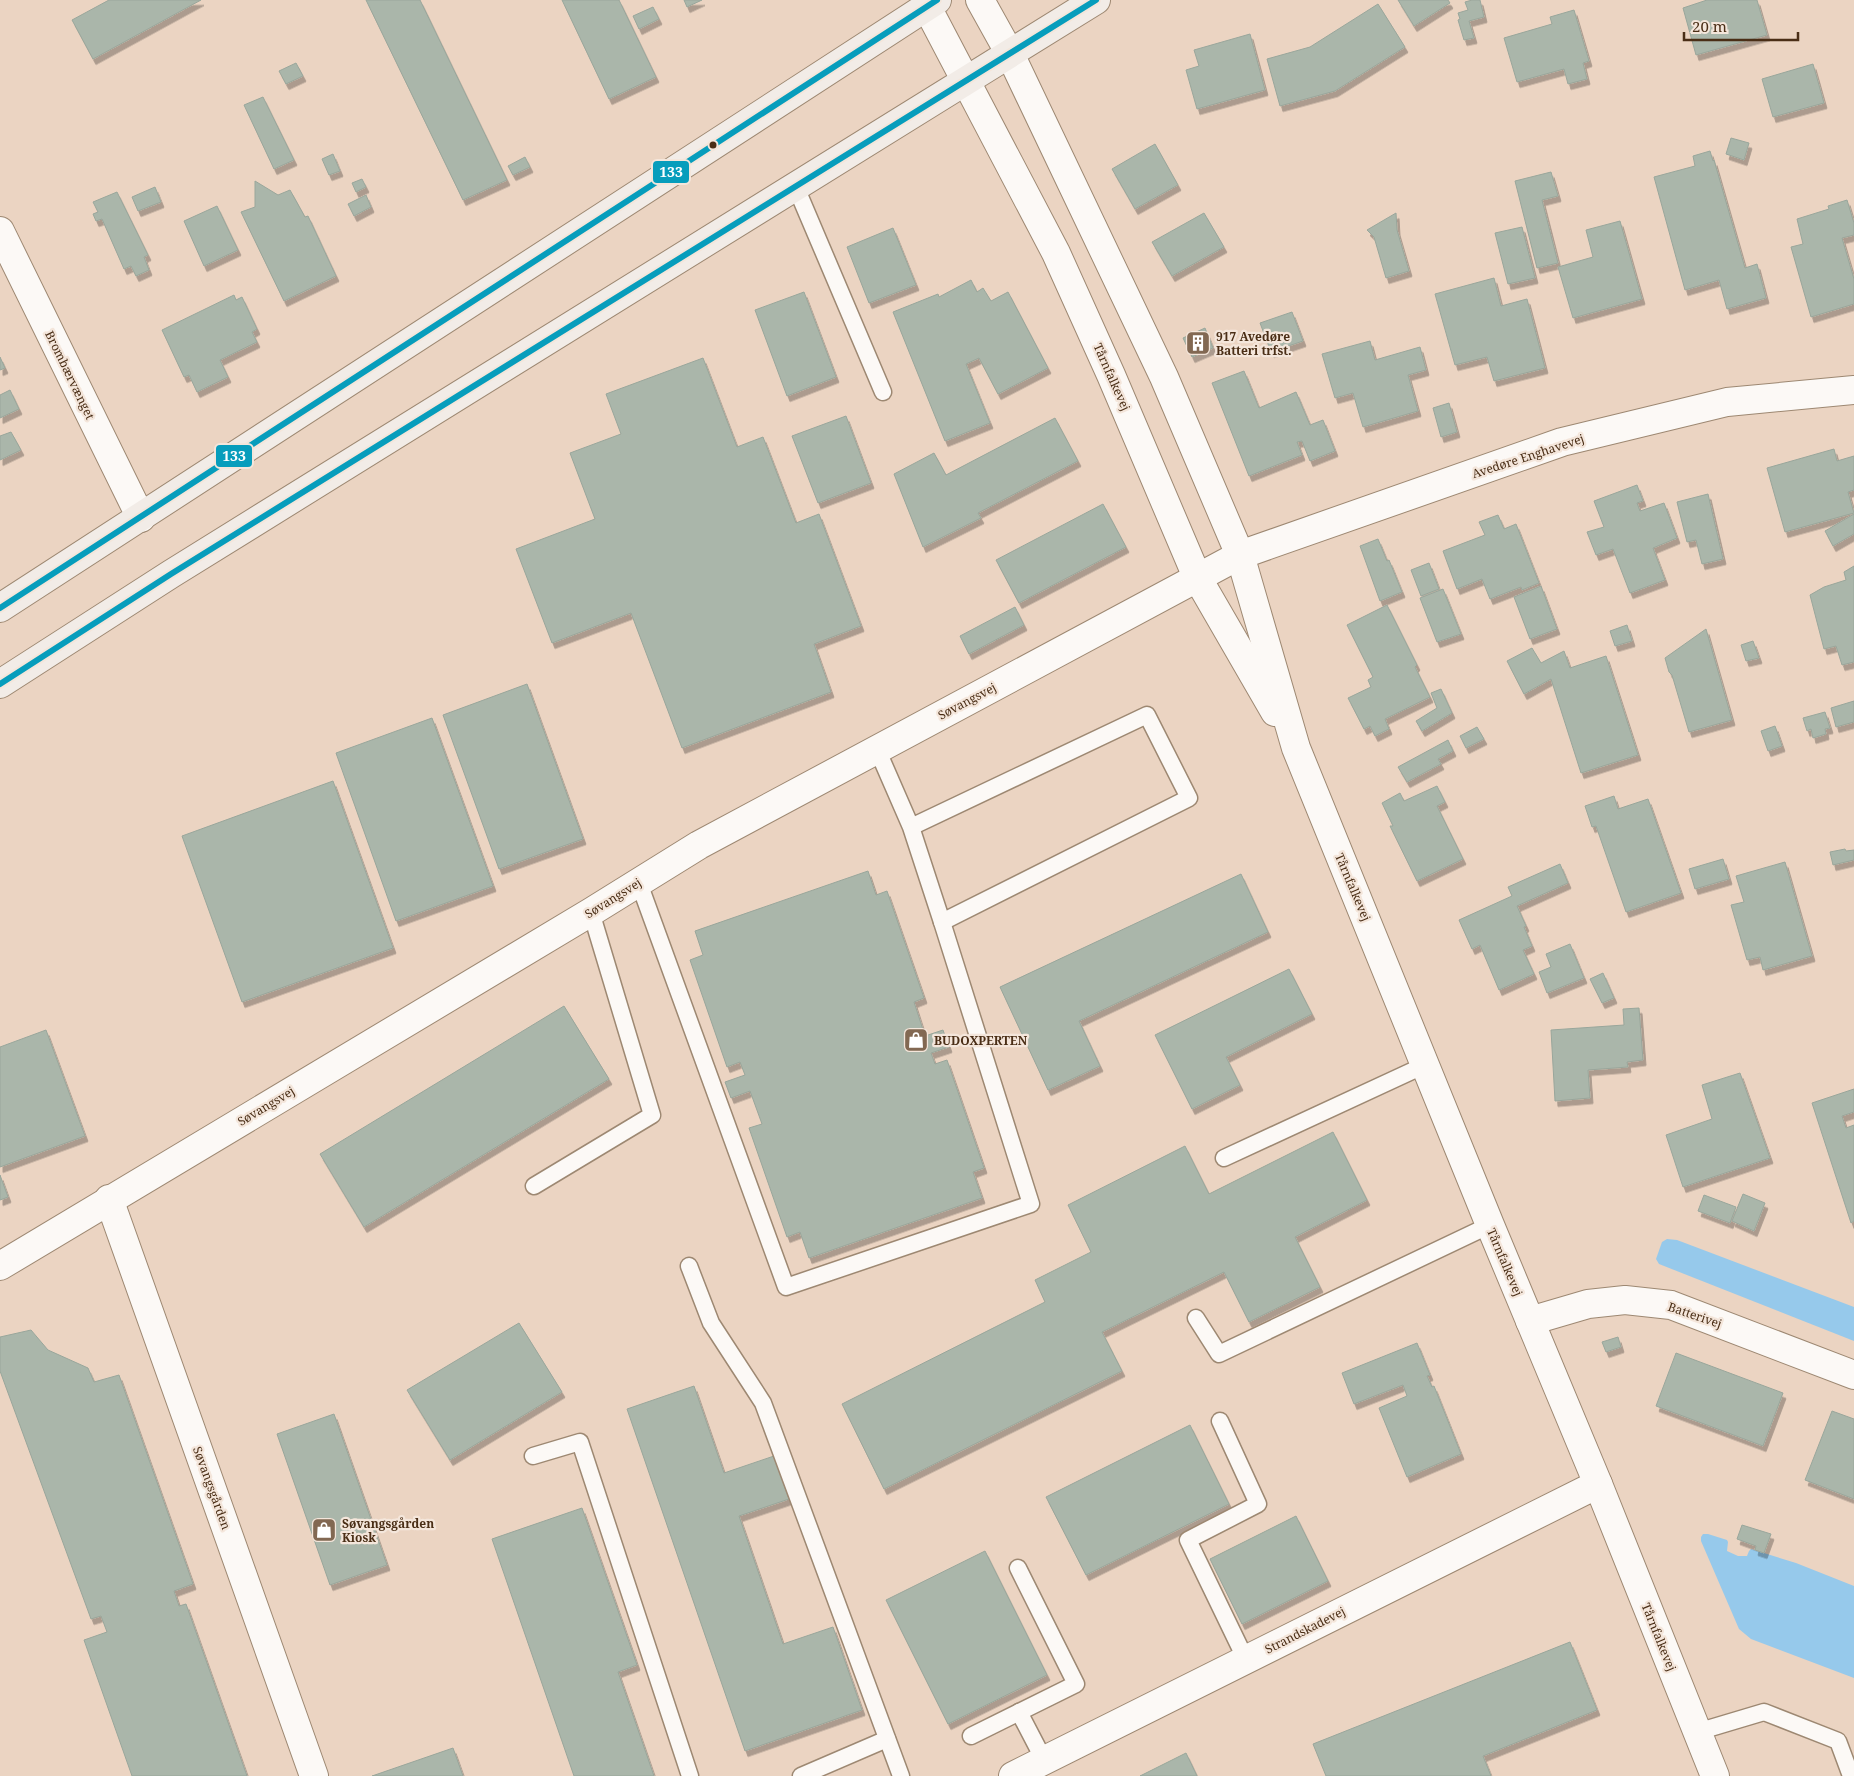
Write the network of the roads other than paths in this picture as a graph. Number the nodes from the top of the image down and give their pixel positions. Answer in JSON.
{"nodes":[{"id":1,"x":980,"y":0,"type":"edge"},
{"id":2,"x":1096,"y":0,"type":"edge"},
{"id":3,"x":929,"y":2,"type":"edge"},
{"id":4,"x":1010,"y":54,"type":"junction"},
{"id":5,"x":966,"y":81,"type":"junction"},
{"id":6,"x":795,"y":185,"type":"junction"},
{"id":7,"x":0,"y":231,"type":"edge"},
{"id":8,"x":1854,"y":390,"type":"edge"},
{"id":9,"x":883,"y":392,"type":"dead end"},
{"id":10,"x":140,"y":518,"type":"junction"},
{"id":11,"x":1240,"y":555,"type":"junction"},
{"id":12,"x":1197,"y":577,"type":"junction"},
{"id":13,"x":0,"y":608,"type":"edge"},
{"id":14,"x":0,"y":684,"type":"edge"},
{"id":15,"x":1296,"y":748,"type":"junction"},
{"id":16,"x":877,"y":749,"type":"junction"},
{"id":17,"x":911,"y":827,"type":"junction"},
{"id":18,"x":639,"y":882,"type":"junction"},
{"id":19,"x":591,"y":912,"type":"junction"},
{"id":20,"x":942,"y":922,"type":"junction"},
{"id":21,"x":1425,"y":1065,"type":"junction"},
{"id":22,"x":1224,"y":1158,"type":"dead end"},
{"id":23,"x":534,"y":1186,"type":"dead end"},
{"id":24,"x":109,"y":1199,"type":"junction"},
{"id":25,"x":1490,"y":1225,"type":"junction"},
{"id":26,"x":0,"y":1266,"type":"edge"},
{"id":27,"x":689,"y":1266,"type":"dead end"},
{"id":28,"x":1196,"y":1318,"type":"dead end"},
{"id":29,"x":1530,"y":1321,"type":"junction"},
{"id":30,"x":1854,"y":1375,"type":"edge"},
{"id":31,"x":1220,"y":1422,"type":"dead end"},
{"id":32,"x":533,"y":1456,"type":"dead end"},
{"id":33,"x":1598,"y":1484,"type":"junction"},
{"id":34,"x":1018,"y":1568,"type":"dead end"},
{"id":35,"x":1246,"y":1660,"type":"junction"},
{"id":36,"x":1018,"y":1712,"type":"junction"},
{"id":37,"x":1697,"y":1732,"type":"junction"},
{"id":38,"x":971,"y":1736,"type":"dead end"},
{"id":39,"x":887,"y":1739,"type":"junction"},
{"id":40,"x":1044,"y":1760,"type":"junction"},
{"id":41,"x":314,"y":1776,"type":"edge"},
{"id":42,"x":690,"y":1776,"type":"edge"},
{"id":43,"x":801,"y":1776,"type":"edge"},
{"id":44,"x":901,"y":1776,"type":"edge"},
{"id":45,"x":1013,"y":1776,"type":"edge"},
{"id":46,"x":1715,"y":1776,"type":"edge"},
{"id":47,"x":1851,"y":1776,"type":"edge"}],
"edges":[{"from":1,"to":4,"type":"street","name":"Tårnfalkevej"},
{"from":2,"to":4,"type":"main road"},
{"from":3,"to":5,"type":"street","name":"Tårnfalkevej"},
{"from":3,"to":10,"type":"main road"},
{"from":4,"to":5,"type":"main road"},
{"from":4,"to":11,"type":"street","name":"Tårnfalkevej"},
{"from":5,"to":6,"type":"main road"},
{"from":5,"to":12,"type":"street","name":"Tårnfalkevej"},
{"from":6,"to":9,"type":"lane"},
{"from":6,"to":14,"type":"main road"},
{"from":7,"to":10,"type":"street","name":"Brombærvænget"},
{"from":8,"to":11,"type":"street","name":"Avedøre Enghavevej"},
{"from":10,"to":13,"type":"main road"},
{"from":11,"to":12,"type":"street","name":"Søvangsvej"},
{"from":11,"to":15,"type":"street","name":"Tårnfalkevej"},
{"from":12,"to":15,"type":"street","name":"Tårnfalkevej"},
{"from":12,"to":16,"type":"street","name":"Søvangsvej"},
{"from":15,"to":21,"type":"street","name":"Tårnfalkevej"},
{"from":16,"to":17,"type":"lane"},
{"from":16,"to":18,"type":"street","name":"Søvangsvej"},
{"from":17,"to":20,"type":"lane"},
{"from":17,"to":20,"type":"lane"},
{"from":18,"to":19,"type":"street","name":"Søvangsvej"},
{"from":18,"to":20,"type":"lane"},
{"from":19,"to":23,"type":"lane"},
{"from":19,"to":24,"type":"street","name":"Søvangsvej"},
{"from":21,"to":22,"type":"lane"},
{"from":21,"to":25,"type":"street","name":"Tårnfalkevej"},
{"from":24,"to":26,"type":"street","name":"Søvangsvej"},
{"from":24,"to":41,"type":"street","name":"Søvangsgården"},
{"from":25,"to":28,"type":"lane"},
{"from":25,"to":29,"type":"street","name":"Tårnfalkevej"},
{"from":27,"to":39,"type":"lane"},
{"from":29,"to":30,"type":"street","name":"Batterivej"},
{"from":29,"to":33,"type":"street","name":"Tårnfalkevej"},
{"from":31,"to":35,"type":"lane"},
{"from":32,"to":42,"type":"lane"},
{"from":33,"to":35,"type":"street","name":"Strandskadevej"},
{"from":33,"to":37,"type":"street","name":"Tårnfalkevej"},
{"from":34,"to":36,"type":"lane"},
{"from":35,"to":40,"type":"street","name":"Strandskadevej"},
{"from":36,"to":38,"type":"lane"},
{"from":36,"to":40,"type":"lane"},
{"from":37,"to":46,"type":"street","name":"Tårnfalkevej"},
{"from":37,"to":47,"type":"lane"},
{"from":39,"to":43,"type":"lane"},
{"from":39,"to":44,"type":"lane"},
{"from":40,"to":45,"type":"street","name":"Strandskadevej"}]}
